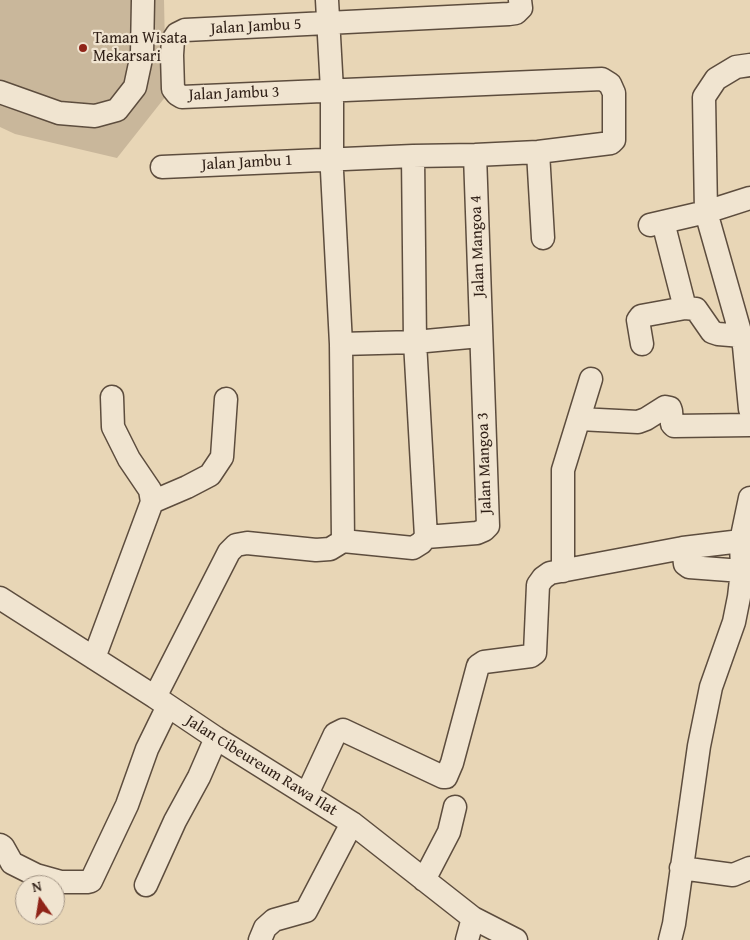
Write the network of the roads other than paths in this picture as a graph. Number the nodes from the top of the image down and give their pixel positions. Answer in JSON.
{"nodes":[{"id":1,"x":143,"y":0,"type":"edge"},
{"id":2,"x":327,"y":0,"type":"edge"},
{"id":3,"x":520,"y":0,"type":"edge"},
{"id":4,"x":328,"y":22,"type":"junction"},
{"id":5,"x":172,"y":54,"type":"joint"},
{"id":6,"x":750,"y":65,"type":"edge"},
{"id":7,"x":332,"y":90,"type":"junction"},
{"id":8,"x":0,"y":92,"type":"edge"},
{"id":9,"x":538,"y":152,"type":"junction"},
{"id":10,"x":475,"y":155,"type":"junction"},
{"id":11,"x":413,"y":156,"type":"junction"},
{"id":12,"x":333,"y":159,"type":"junction"},
{"id":13,"x":162,"y":167,"type":"dead end"},
{"id":14,"x":750,"y":198,"type":"edge"},
{"id":15,"x":706,"y":212,"type":"junction"},
{"id":16,"x":543,"y":238,"type":"dead end"},
{"id":17,"x":685,"y":308,"type":"junction"},
{"id":18,"x":480,"y":336,"type":"junction"},
{"id":19,"x":742,"y":336,"type":"junction"},
{"id":20,"x":415,"y":342,"type":"junction"},
{"id":21,"x":341,"y":344,"type":"junction"},
{"id":22,"x":642,"y":344,"type":"dead end"},
{"id":23,"x":591,"y":379,"type":"dead end"},
{"id":24,"x":112,"y":397,"type":"dead end"},
{"id":25,"x":226,"y":399,"type":"dead end"},
{"id":26,"x":750,"y":409,"type":"edge"},
{"id":27,"x":579,"y":419,"type":"junction"},
{"id":28,"x":750,"y":425,"type":"edge"},
{"id":29,"x":750,"y":499,"type":"edge"},
{"id":30,"x":152,"y":502,"type":"junction"},
{"id":31,"x":426,"y":536,"type":"junction"},
{"id":32,"x":741,"y":540,"type":"junction"},
{"id":33,"x":343,"y":541,"type":"junction"},
{"id":34,"x":683,"y":548,"type":"junction"},
{"id":35,"x":563,"y":571,"type":"junction"},
{"id":36,"x":742,"y":571,"type":"junction"},
{"id":37,"x":745,"y":597,"type":"edge"},
{"id":38,"x":0,"y":598,"type":"edge"},
{"id":39,"x":742,"y":622,"type":"edge"},
{"id":40,"x":94,"y":658,"type":"junction"},
{"id":41,"x":161,"y":702,"type":"junction"},
{"id":42,"x":216,"y":738,"type":"junction"},
{"id":43,"x":307,"y":794,"type":"junction"},
{"id":44,"x":455,"y":807,"type":"dead end"},
{"id":45,"x":352,"y":823,"type":"junction"},
{"id":46,"x":0,"y":844,"type":"edge"},
{"id":47,"x":681,"y":868,"type":"junction"},
{"id":48,"x":750,"y":868,"type":"edge"},
{"id":49,"x":424,"y":880,"type":"junction"},
{"id":50,"x":146,"y":885,"type":"dead end"},
{"id":51,"x":473,"y":918,"type":"junction"},
{"id":52,"x":260,"y":940,"type":"edge"},
{"id":53,"x":467,"y":940,"type":"edge"},
{"id":54,"x":516,"y":940,"type":"edge"},
{"id":55,"x":670,"y":940,"type":"edge"}],
"edges":[{"from":1,"to":8,"type":"street"},
{"from":2,"to":4,"type":"street"},
{"from":3,"to":4,"type":"street","name":"Jalan Jambu 5"},
{"from":4,"to":5,"type":"street","name":"Jalan Jambu 5"},
{"from":4,"to":7,"type":"street"},
{"from":5,"to":7,"type":"street","name":"Jalan Jambu 3"},
{"from":6,"to":15,"type":"street"},
{"from":7,"to":9,"type":"street","name":"Jalan Jambu 3"},
{"from":7,"to":12,"type":"street"},
{"from":9,"to":10,"type":"street","name":"Jalan Jambu 1"},
{"from":9,"to":16,"type":"street"},
{"from":10,"to":11,"type":"street","name":"Jalan Jambu 1"},
{"from":10,"to":18,"type":"street","name":"Jalan Mangoa 4"},
{"from":11,"to":12,"type":"street","name":"Jalan Jambu 1"},
{"from":11,"to":20,"type":"street"},
{"from":12,"to":13,"type":"street","name":"Jalan Jambu 1"},
{"from":12,"to":21,"type":"street"},
{"from":14,"to":15,"type":"street"},
{"from":15,"to":17,"type":"street"},
{"from":15,"to":19,"type":"street"},
{"from":17,"to":19,"type":"street"},
{"from":17,"to":22,"type":"street"},
{"from":18,"to":20,"type":"street"},
{"from":18,"to":31,"type":"street","name":"Jalan Mangoa 3"},
{"from":19,"to":26,"type":"street"},
{"from":20,"to":21,"type":"street"},
{"from":20,"to":31,"type":"street"},
{"from":21,"to":33,"type":"street"},
{"from":23,"to":27,"type":"street"},
{"from":24,"to":30,"type":"street"},
{"from":25,"to":30,"type":"street"},
{"from":27,"to":28,"type":"street"},
{"from":27,"to":35,"type":"street"},
{"from":29,"to":32,"type":"street"},
{"from":30,"to":40,"type":"street"},
{"from":31,"to":33,"type":"street"},
{"from":32,"to":34,"type":"street"},
{"from":32,"to":36,"type":"street"},
{"from":33,"to":41,"type":"street"},
{"from":34,"to":35,"type":"street"},
{"from":34,"to":36,"type":"street"},
{"from":35,"to":43,"type":"street"},
{"from":36,"to":37,"type":"street"},
{"from":37,"to":39,"type":"street"},
{"from":38,"to":40,"type":"street","name":"Jalan Cibeureum Rawa Ilat"},
{"from":39,"to":47,"type":"street"},
{"from":40,"to":41,"type":"street","name":"Jalan Cibeureum Rawa Ilat"},
{"from":41,"to":42,"type":"street","name":"Jalan Cibeureum Rawa Ilat"},
{"from":41,"to":46,"type":"street"},
{"from":42,"to":43,"type":"street","name":"Jalan Cibeureum Rawa Ilat"},
{"from":42,"to":50,"type":"street"},
{"from":43,"to":45,"type":"street","name":"Jalan Cibeureum Rawa Ilat"},
{"from":44,"to":49,"type":"street"},
{"from":45,"to":49,"type":"street","name":"Jalan Cibeureum Rawa Ilat"},
{"from":45,"to":52,"type":"street"},
{"from":47,"to":48,"type":"street"},
{"from":47,"to":55,"type":"street"},
{"from":49,"to":51,"type":"street","name":"Jalan Cibeureum Rawa Ilat"},
{"from":51,"to":53,"type":"street"},
{"from":51,"to":54,"type":"street","name":"Jalan Cibeureum Rawa Ilat"}]}
